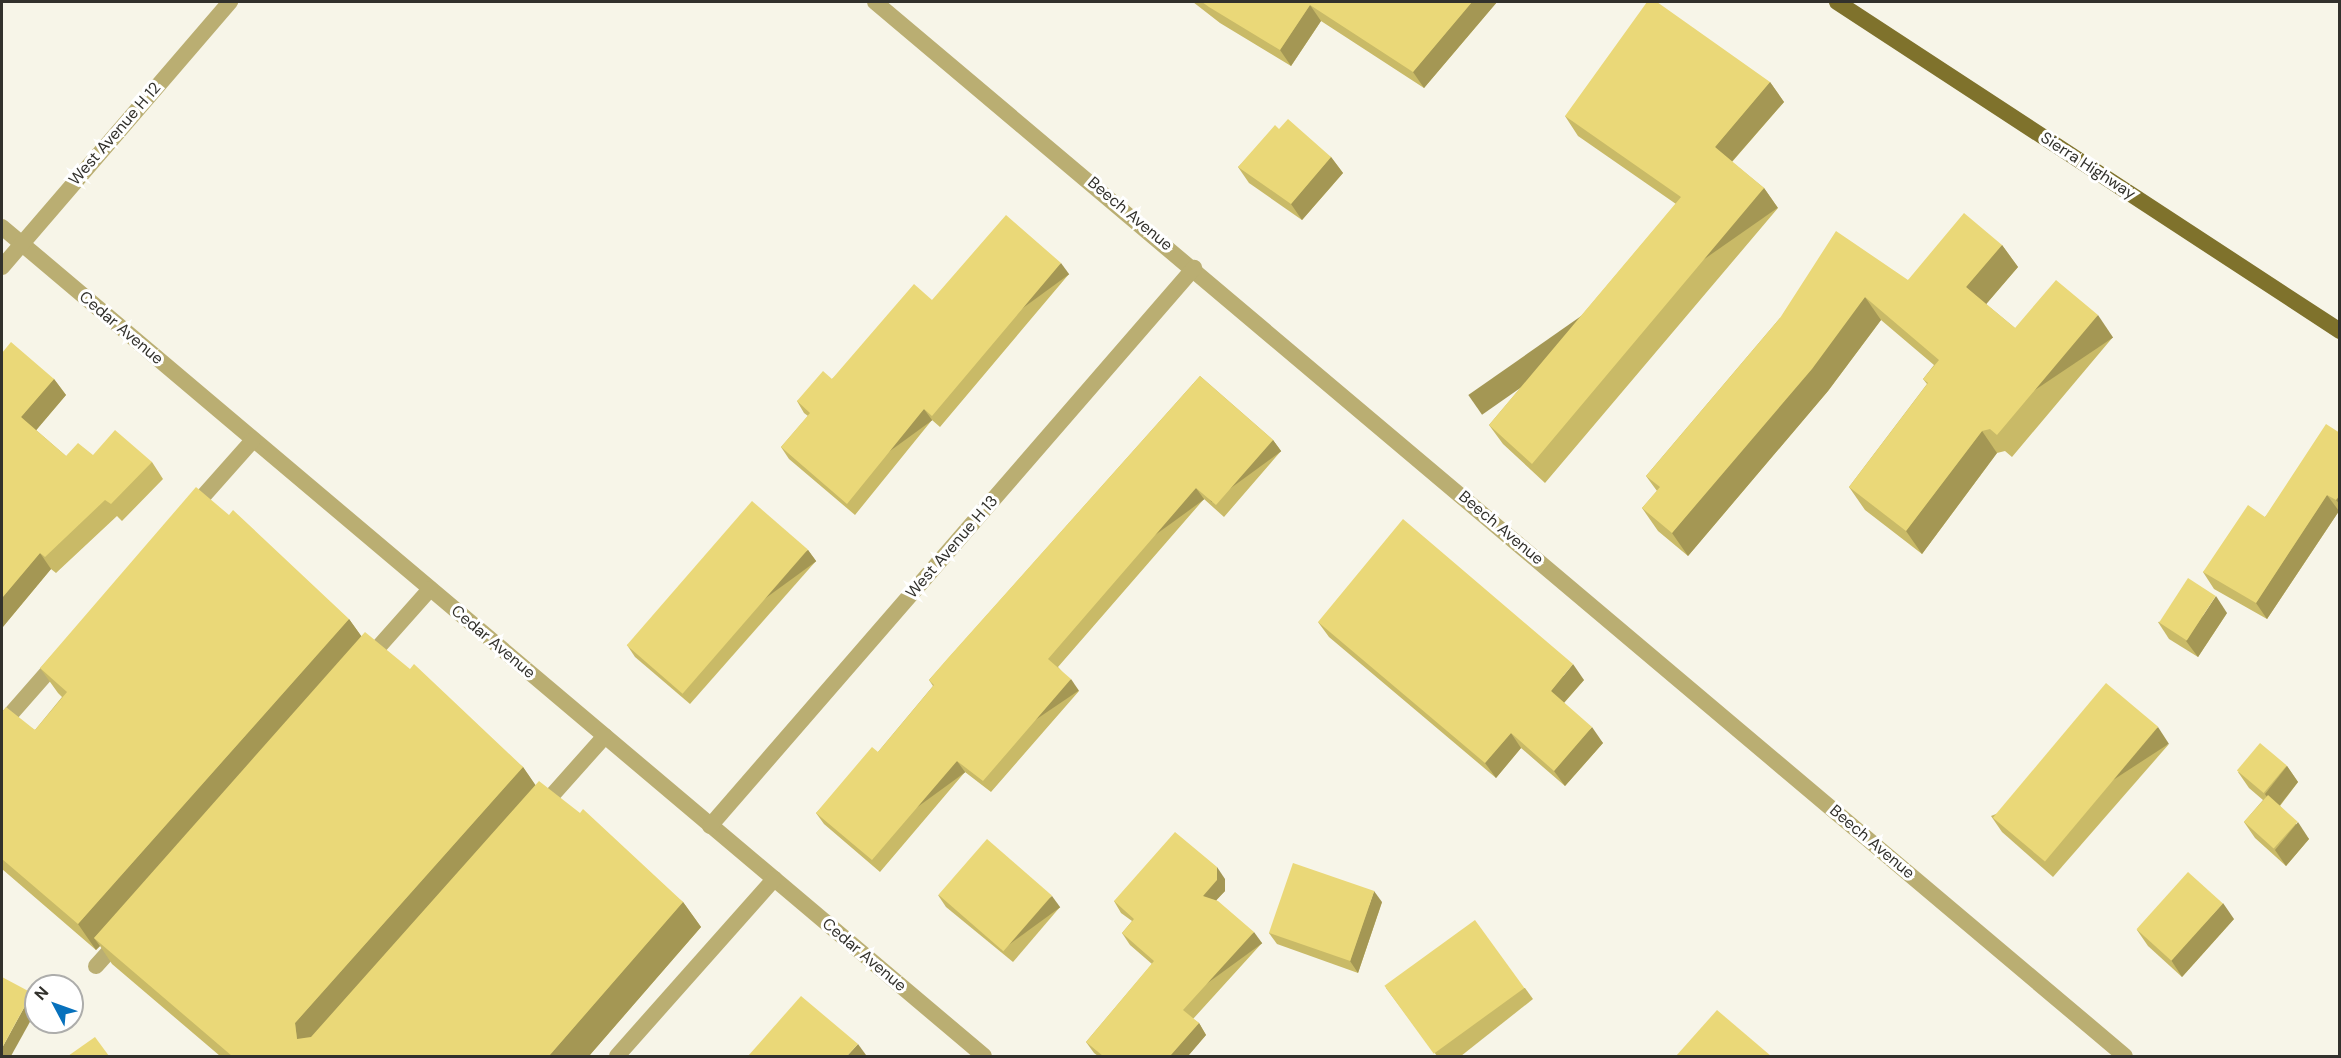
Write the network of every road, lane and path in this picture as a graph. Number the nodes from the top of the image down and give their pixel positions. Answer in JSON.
{"nodes":[{"id":1,"x":230,"y":2,"type":"edge"},
{"id":2,"x":875,"y":2,"type":"edge"},
{"id":3,"x":1837,"y":2,"type":"edge"},
{"id":4,"x":2,"y":227,"type":"edge"},
{"id":5,"x":20,"y":243,"type":"junction"},
{"id":6,"x":2,"y":267,"type":"edge"},
{"id":7,"x":1194,"y":268,"type":"junction"},
{"id":8,"x":2340,"y":331,"type":"edge"},
{"id":9,"x":253,"y":440,"type":"junction"},
{"id":10,"x":174,"y":528,"type":"edge"},
{"id":11,"x":430,"y":589,"type":"junction"},
{"id":12,"x":72,"y":644,"type":"edge"},
{"id":13,"x":352,"y":677,"type":"edge"},
{"id":14,"x":2,"y":724,"type":"edge"},
{"id":15,"x":604,"y":736,"type":"junction"},
{"id":16,"x":526,"y":825,"type":"edge"},
{"id":17,"x":710,"y":826,"type":"junction"},
{"id":18,"x":774,"y":879,"type":"junction"},
{"id":19,"x":135,"y":922,"type":"edge"},
{"id":20,"x":96,"y":966,"type":"dead end"},
{"id":21,"x":617,"y":1056,"type":"edge"},
{"id":22,"x":984,"y":1056,"type":"edge"},
{"id":23,"x":2125,"y":1056,"type":"edge"}],
"edges":[{"from":1,"to":5,"type":"street","name":"West Avenue H 12"},
{"from":2,"to":7,"type":"street","name":"Beech Avenue"},
{"from":3,"to":8,"type":"main road","name":"Sierra Highway"},
{"from":4,"to":5,"type":"street","name":"Cedar Avenue"},
{"from":5,"to":6,"type":"street","name":"West Avenue H 12"},
{"from":5,"to":9,"type":"street","name":"Cedar Avenue"},
{"from":7,"to":17,"type":"street","name":"West Avenue H 13"},
{"from":7,"to":23,"type":"street","name":"Beech Avenue"},
{"from":9,"to":10,"type":"street"},
{"from":9,"to":11,"type":"street","name":"Cedar Avenue"},
{"from":11,"to":13,"type":"street"},
{"from":11,"to":15,"type":"street","name":"Cedar Avenue"},
{"from":12,"to":14,"type":"street"},
{"from":15,"to":16,"type":"street"},
{"from":15,"to":17,"type":"street","name":"Cedar Avenue"},
{"from":17,"to":18,"type":"street","name":"Cedar Avenue"},
{"from":18,"to":21,"type":"street"},
{"from":18,"to":22,"type":"street","name":"Cedar Avenue"},
{"from":19,"to":20,"type":"street"}]}
